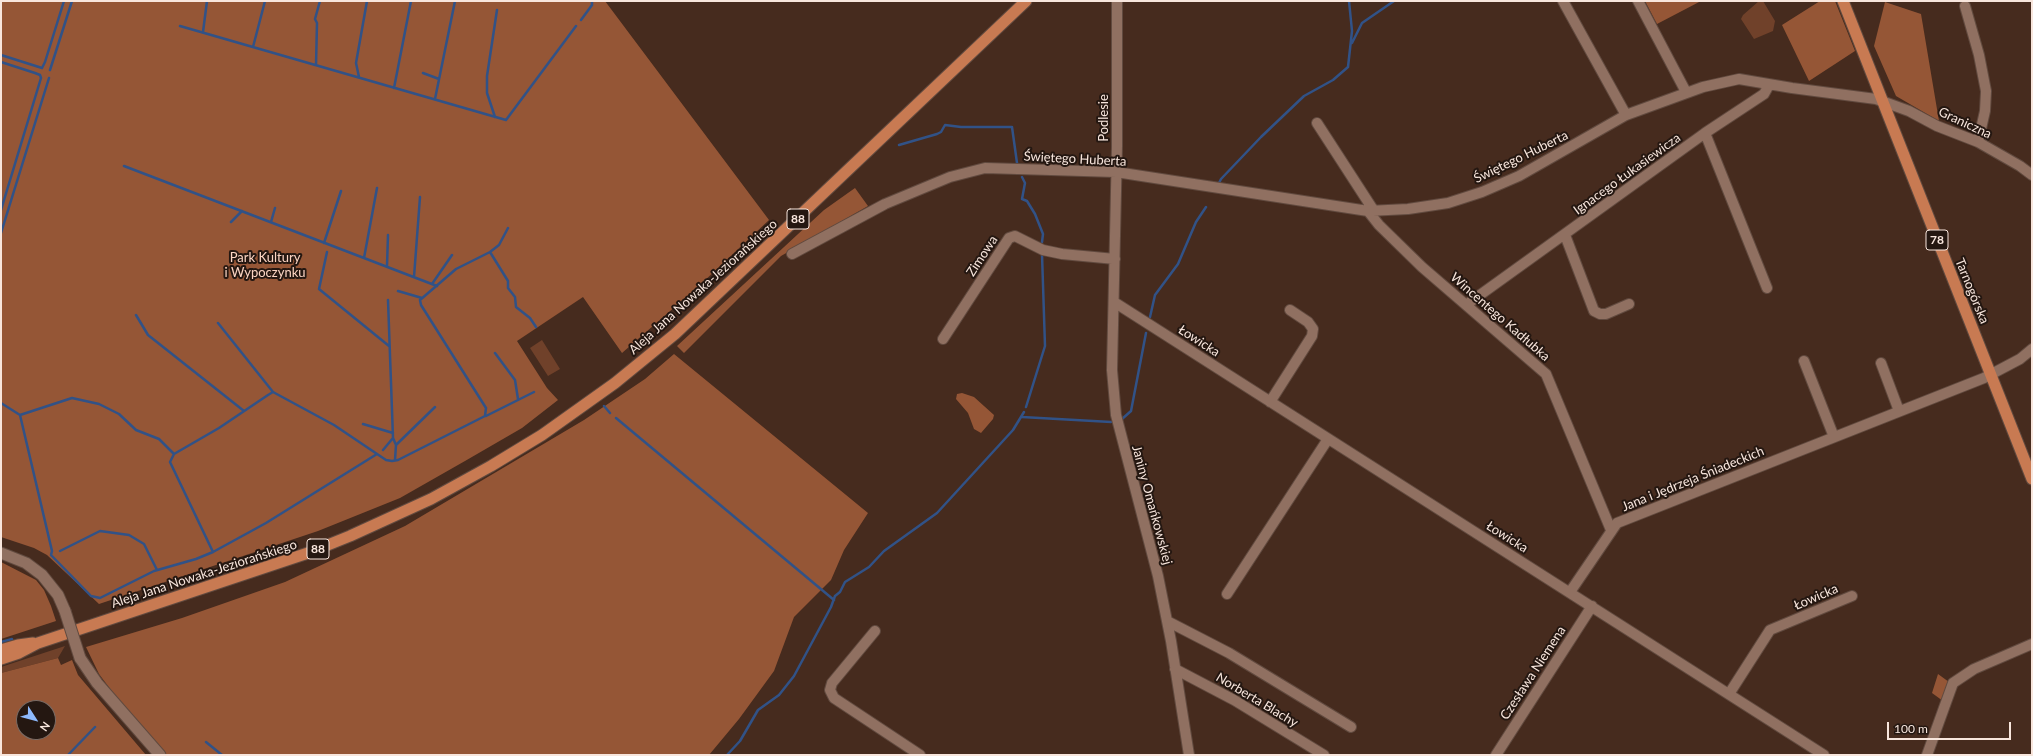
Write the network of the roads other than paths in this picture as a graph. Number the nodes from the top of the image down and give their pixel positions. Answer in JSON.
{"nodes":[{"id":1,"x":1026,"y":1,"type":"edge"},
{"id":2,"x":1118,"y":1,"type":"edge"},
{"id":3,"x":1563,"y":1,"type":"edge"},
{"id":4,"x":1638,"y":1,"type":"edge"},
{"id":5,"x":1843,"y":1,"type":"edge"},
{"id":6,"x":1965,"y":6,"type":"dead end"},
{"id":7,"x":1769,"y":85,"type":"junction"},
{"id":8,"x":1686,"y":92,"type":"junction"},
{"id":9,"x":1883,"y":102,"type":"junction"},
{"id":10,"x":1626,"y":115,"type":"junction"},
{"id":11,"x":1317,"y":123,"type":"dead end"},
{"id":12,"x":1705,"y":133,"type":"junction"},
{"id":13,"x":1978,"y":142,"type":"junction"},
{"id":14,"x":1116,"y":172,"type":"junction"},
{"id":15,"x":2032,"y":175,"type":"edge"},
{"id":16,"x":1371,"y":211,"type":"junction"},
{"id":17,"x":1565,"y":235,"type":"junction"},
{"id":18,"x":792,"y":254,"type":"dead end"},
{"id":19,"x":1114,"y":259,"type":"junction"},
{"id":20,"x":1767,"y":288,"type":"dead end"},
{"id":21,"x":1114,"y":302,"type":"junction"},
{"id":22,"x":1628,"y":304,"type":"dead end"},
{"id":23,"x":1466,"y":305,"type":"junction"},
{"id":24,"x":1290,"y":310,"type":"dead end"},
{"id":25,"x":943,"y":339,"type":"dead end"},
{"id":26,"x":2032,"y":349,"type":"edge"},
{"id":27,"x":1804,"y":361,"type":"dead end"},
{"id":28,"x":1881,"y":363,"type":"dead end"},
{"id":29,"x":1990,"y":374,"type":"junction"},
{"id":30,"x":1270,"y":402,"type":"junction"},
{"id":31,"x":1900,"y":411,"type":"junction"},
{"id":32,"x":1834,"y":437,"type":"junction"},
{"id":33,"x":1328,"y":439,"type":"junction"},
{"id":34,"x":2032,"y":479,"type":"edge"},
{"id":35,"x":1611,"y":530,"type":"junction"},
{"id":36,"x":1,"y":553,"type":"edge"},
{"id":37,"x":1570,"y":592,"type":"junction"},
{"id":38,"x":1227,"y":594,"type":"dead end"},
{"id":39,"x":1852,"y":596,"type":"dead end"},
{"id":40,"x":1592,"y":606,"type":"junction"},
{"id":41,"x":1167,"y":621,"type":"junction"},
{"id":42,"x":875,"y":631,"type":"dead end"},
{"id":43,"x":38,"y":643,"type":"junction"},
{"id":44,"x":2032,"y":644,"type":"edge"},
{"id":45,"x":1,"y":650,"type":"edge"},
{"id":46,"x":1,"y":659,"type":"edge"},
{"id":47,"x":1175,"y":669,"type":"junction"},
{"id":48,"x":1729,"y":694,"type":"junction"},
{"id":49,"x":1351,"y":726,"type":"dead end"},
{"id":50,"x":160,"y":755,"type":"edge"},
{"id":51,"x":920,"y":755,"type":"edge"},
{"id":52,"x":1189,"y":755,"type":"edge"},
{"id":53,"x":1324,"y":755,"type":"edge"},
{"id":54,"x":1496,"y":755,"type":"edge"},
{"id":55,"x":1824,"y":755,"type":"edge"},
{"id":56,"x":1927,"y":755,"type":"edge"}],
"edges":[{"from":1,"to":43,"type":"main road","name":"Aleja Jana Nowaka-Jeziorańskiego","number":"88"},
{"from":2,"to":14,"type":"street","name":"Podlesie"},
{"from":3,"to":10,"type":"street"},
{"from":4,"to":8,"type":"street"},
{"from":5,"to":9,"type":"main road","name":"Tarnogórska","number":"78"},
{"from":6,"to":13,"type":"street"},
{"from":7,"to":8,"type":"street","name":"Świętego Huberta"},
{"from":7,"to":9,"type":"street","name":"Świętego Huberta"},
{"from":7,"to":12,"type":"street","name":"Ignacego Łukasiewicza"},
{"from":8,"to":10,"type":"street","name":"Świętego Huberta"},
{"from":9,"to":13,"type":"street","name":"Graniczna"},
{"from":9,"to":29,"type":"main road","name":"Tarnogórska","number":"78"},
{"from":10,"to":16,"type":"street","name":"Świętego Huberta"},
{"from":11,"to":16,"type":"street"},
{"from":12,"to":17,"type":"street","name":"Ignacego Łukasiewicza"},
{"from":12,"to":20,"type":"street"},
{"from":13,"to":15,"type":"street","name":"Graniczna"},
{"from":14,"to":16,"type":"street","name":"Świętego Huberta"},
{"from":14,"to":18,"type":"street","name":"Świętego Huberta"},
{"from":14,"to":19,"type":"street","name":"Podlesie"},
{"from":16,"to":23,"type":"street","name":"Wincentego Kadłubka"},
{"from":17,"to":22,"type":"street"},
{"from":17,"to":23,"type":"street","name":"Ignacego Łukasiewicza"},
{"from":19,"to":21,"type":"street","name":"Janiny Omańkowskiej"},
{"from":19,"to":25,"type":"street","name":"Zimowa"},
{"from":21,"to":30,"type":"street","name":"Łowicka"},
{"from":21,"to":41,"type":"street","name":"Janiny Omańkowskiej"},
{"from":23,"to":35,"type":"street","name":"Wincentego Kadłubka"},
{"from":24,"to":30,"type":"street"},
{"from":26,"to":29,"type":"street","name":"Jana i Jędrzeja Śniadeckich"},
{"from":27,"to":32,"type":"street"},
{"from":28,"to":31,"type":"street"},
{"from":29,"to":31,"type":"street","name":"Jana i Jędrzeja Śniadeckich"},
{"from":29,"to":34,"type":"main road","name":"Tarnogórska","number":"78"},
{"from":30,"to":33,"type":"street","name":"Łowicka"},
{"from":31,"to":32,"type":"street","name":"Jana i Jędrzeja Śniadeckich"},
{"from":32,"to":35,"type":"street","name":"Jana i Jędrzeja Śniadeckich"},
{"from":33,"to":37,"type":"street","name":"Łowicka"},
{"from":33,"to":38,"type":"street"},
{"from":35,"to":37,"type":"street","name":"Jana i Jędrzeja Śniadeckich"},
{"from":36,"to":50,"type":"street","bridge":true},
{"from":37,"to":40,"type":"street","name":"Łowicka"},
{"from":39,"to":48,"type":"street","name":"Łowicka"},
{"from":40,"to":48,"type":"street","name":"Łowicka"},
{"from":40,"to":54,"type":"street","name":"Czesława Niemena"},
{"from":41,"to":47,"type":"street","name":"Janiny Omańkowskiej"},
{"from":41,"to":49,"type":"street"},
{"from":42,"to":51,"type":"street"},
{"from":43,"to":45,"type":"main road","name":"Aleja Jana Nowaka-Jeziorańskiego","number":"88"},
{"from":43,"to":46,"type":"main road","name":"Aleja Jana Nowaka-Jeziorańskiego","number":"88"},
{"from":44,"to":56,"type":"street"},
{"from":47,"to":52,"type":"street","name":"Janiny Omańkowskiej"},
{"from":47,"to":53,"type":"street","name":"Norberta Blachy"},
{"from":48,"to":55,"type":"street","name":"Łowicka"}]}
